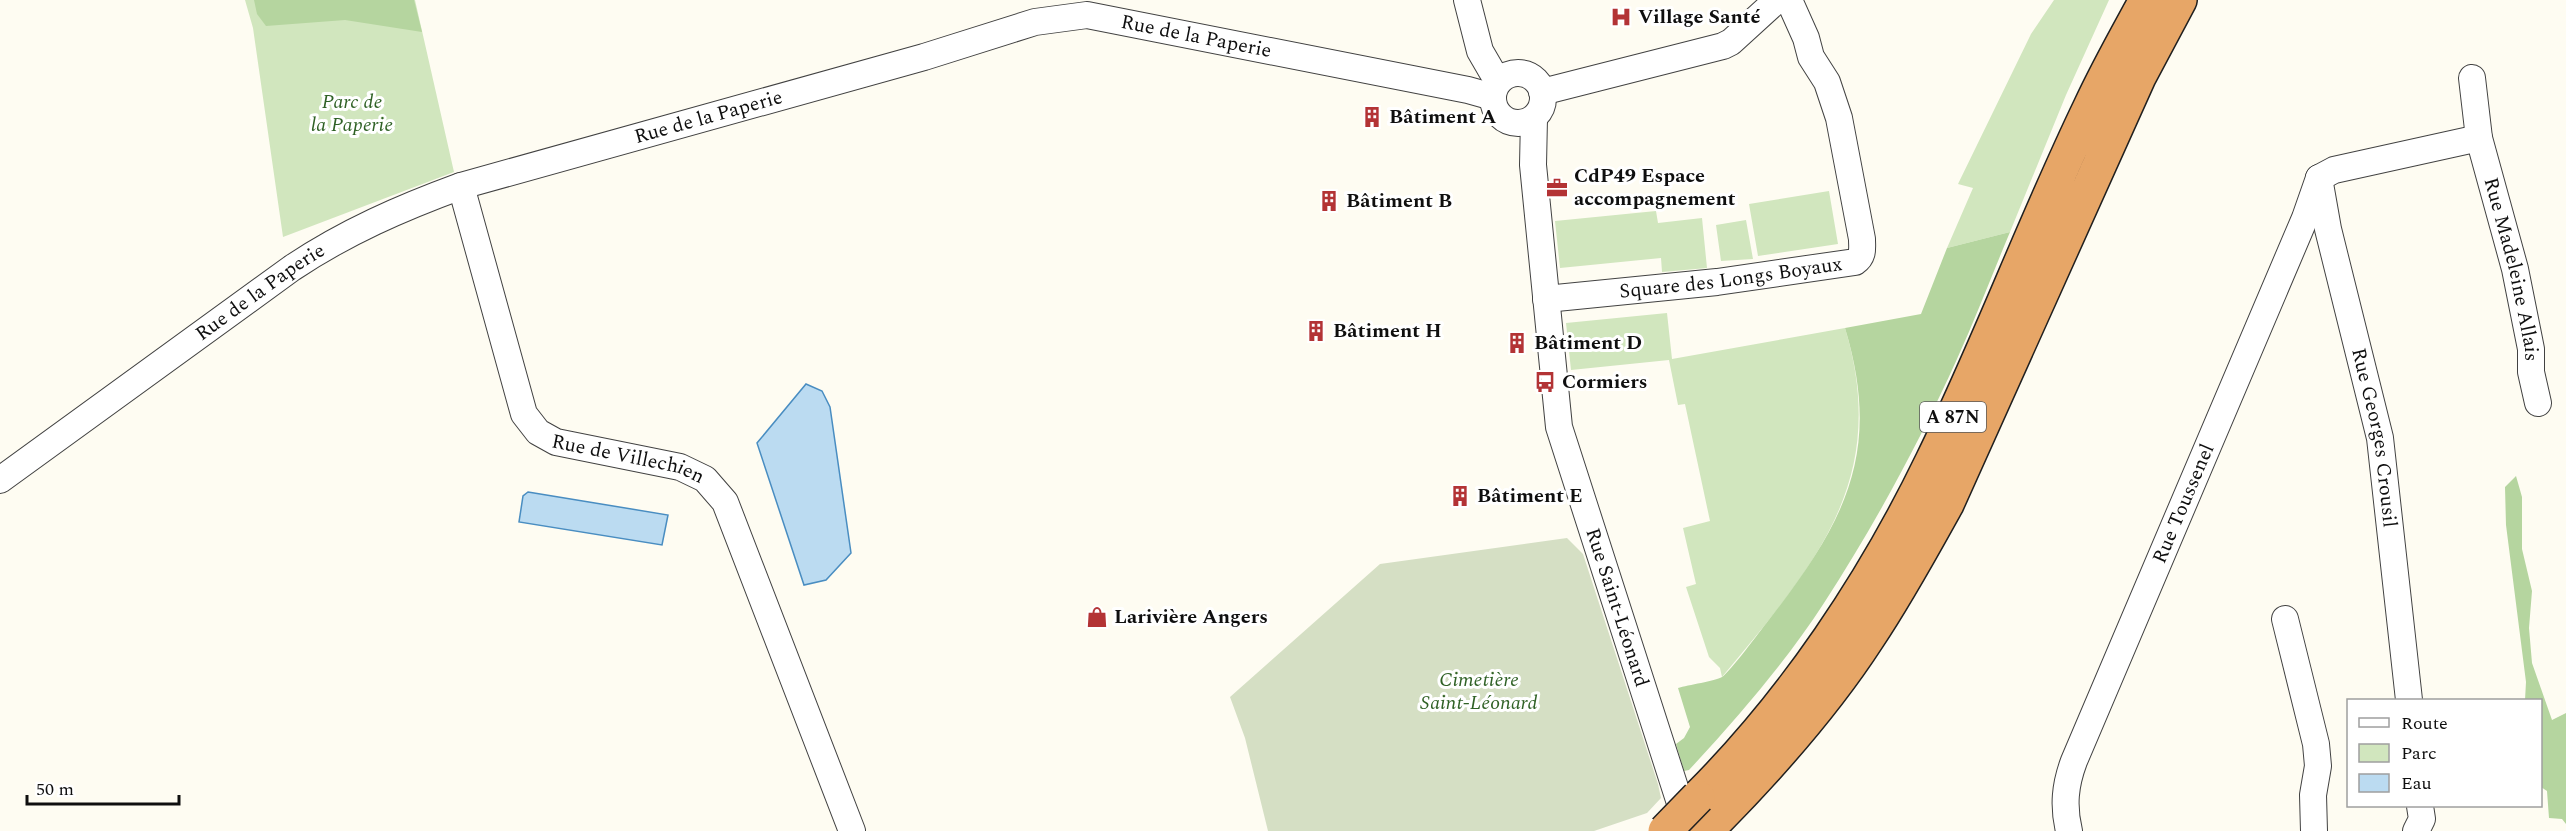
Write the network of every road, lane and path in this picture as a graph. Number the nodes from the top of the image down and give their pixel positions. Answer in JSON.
{"nodes":[{"id":1,"x":1467,"y":0,"type":"edge"},
{"id":2,"x":1472,"y":0,"type":"edge"},
{"id":3,"x":1777,"y":0,"type":"edge"},
{"id":4,"x":1789,"y":0,"type":"edge"},
{"id":5,"x":2126,"y":0,"type":"edge"},
{"id":6,"x":2146,"y":0,"type":"edge"},
{"id":7,"x":2180,"y":0,"type":"edge"},
{"id":8,"x":2472,"y":78,"type":"dead end"},
{"id":9,"x":1502,"y":84,"type":"junction"},
{"id":10,"x":1542,"y":92,"type":"junction"},
{"id":11,"x":1524,"y":120,"type":"junction"},
{"id":12,"x":2479,"y":138,"type":"junction"},
{"id":13,"x":2319,"y":178,"type":"junction"},
{"id":14,"x":461,"y":186,"type":"junction"},
{"id":15,"x":2045,"y":209,"type":"junction"},
{"id":16,"x":1546,"y":299,"type":"junction"},
{"id":17,"x":2538,"y":403,"type":"dead end"},
{"id":18,"x":0,"y":480,"type":"edge"},
{"id":19,"x":2285,"y":619,"type":"dead end"},
{"id":20,"x":2409,"y":699,"type":"edge"},
{"id":21,"x":2420,"y":807,"type":"edge"},
{"id":22,"x":1701,"y":830,"type":"edge"},
{"id":23,"x":852,"y":831,"type":"edge"},
{"id":24,"x":1665,"y":831,"type":"edge"},
{"id":25,"x":2068,"y":831,"type":"edge"},
{"id":26,"x":2314,"y":831,"type":"edge"},
{"id":27,"x":2416,"y":831,"type":"edge"}],
"edges":[{"from":1,"to":9,"type":"street"},
{"from":2,"to":9,"type":"street"},
{"from":3,"to":10,"type":"street"},
{"from":4,"to":16,"type":"street","name":"Square des Longs Boyaux"},
{"from":5,"to":15,"type":"highway"},
{"from":6,"to":15,"type":"highway","number":"A 87N"},
{"from":7,"to":22,"type":"highway","number":"A 87N"},
{"from":8,"to":12,"type":"street","name":"Rue Madeleine Allais"},
{"from":9,"to":10,"type":"street"},
{"from":9,"to":11,"type":"street"},
{"from":9,"to":14,"type":"street","name":"Rue de la Paperie"},
{"from":10,"to":11,"type":"street"},
{"from":11,"to":16,"type":"street","name":"Rue Saint-Léonard"},
{"from":12,"to":13,"type":"street"},
{"from":12,"to":17,"type":"street","name":"Rue Madeleine Allais"},
{"from":13,"to":20,"type":"street","name":"Rue Georges Crousil"},
{"from":13,"to":25,"type":"street","name":"Rue Toussenel"},
{"from":14,"to":18,"type":"street","name":"Rue de la Paperie"},
{"from":14,"to":23,"type":"street","name":"Rue de Villechien"},
{"from":15,"to":24,"type":"highway","number":"A 87N","bridge":true},
{"from":16,"to":22,"type":"street","name":"Rue Saint-Léonard"},
{"from":19,"to":26,"type":"street"},
{"from":21,"to":27,"type":"street"}]}
